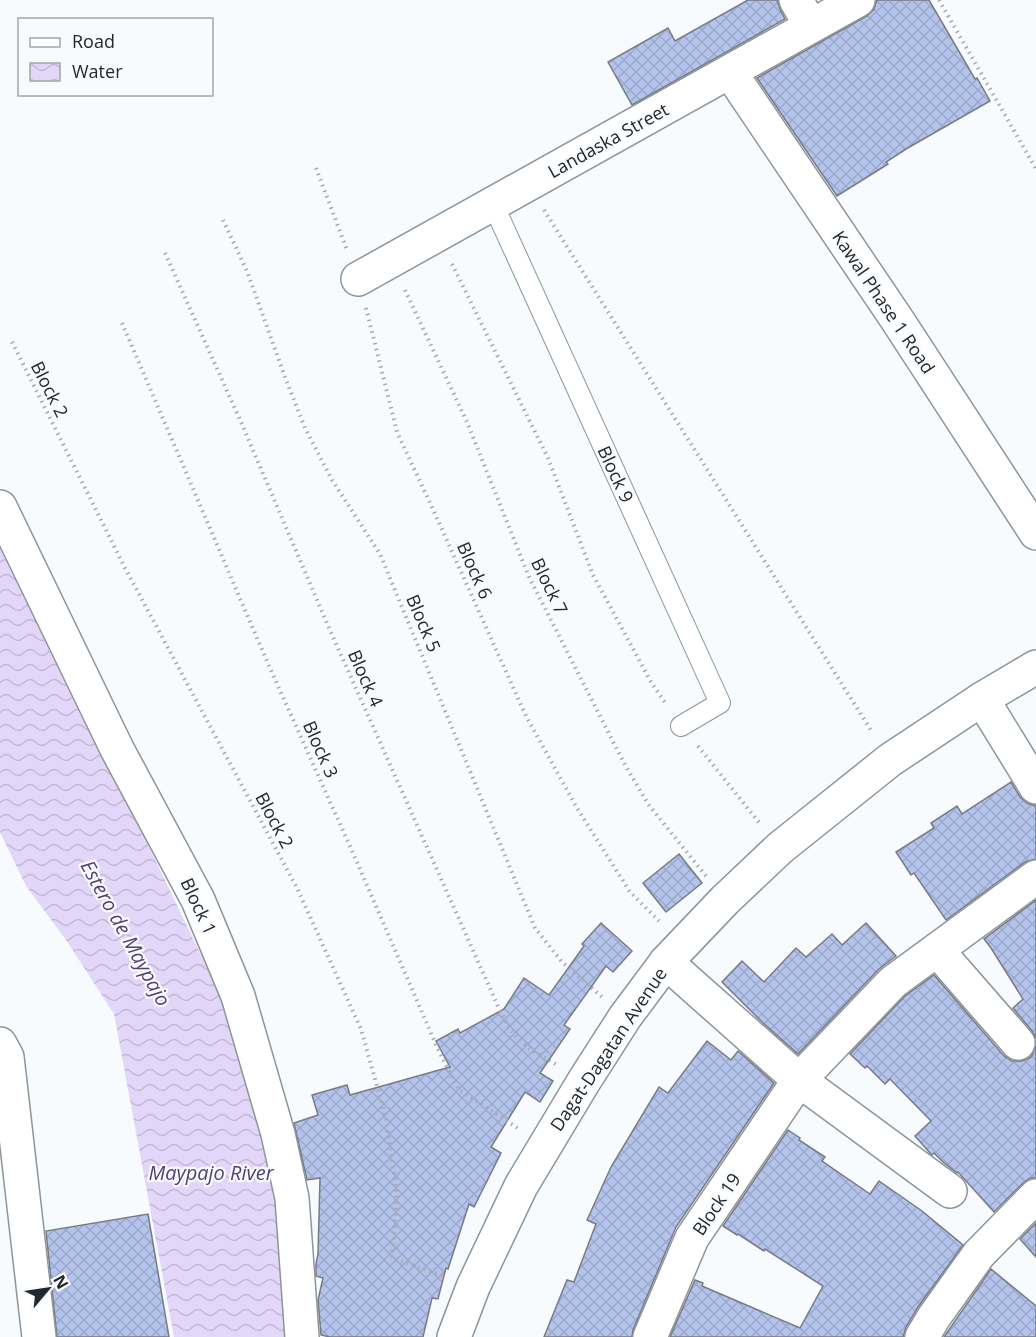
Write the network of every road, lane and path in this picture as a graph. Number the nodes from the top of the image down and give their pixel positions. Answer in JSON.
{"nodes":[{"id":1,"x":858,"y":0,"type":"edge"},
{"id":2,"x":939,"y":0,"type":"edge"},
{"id":3,"x":804,"y":13,"type":"edge"},
{"id":4,"x":730,"y":72,"type":"junction"},
{"id":5,"x":316,"y":168,"type":"dead end"},
{"id":6,"x":1036,"y":169,"type":"edge"},
{"id":7,"x":528,"y":184,"type":"junction"},
{"id":8,"x":493,"y":204,"type":"junction"},
{"id":9,"x":223,"y":220,"type":"dead end"},
{"id":10,"x":438,"y":235,"type":"junction"},
{"id":11,"x":165,"y":253,"type":"dead end"},
{"id":12,"x":391,"y":261,"type":"junction"},
{"id":13,"x":358,"y":279,"type":"junction"},
{"id":14,"x":122,"y":323,"type":"dead end"},
{"id":15,"x":12,"y":342,"type":"dead end"},
{"id":16,"x":0,"y":507,"type":"edge"},
{"id":17,"x":1036,"y":533,"type":"edge"},
{"id":18,"x":1036,"y":667,"type":"edge"},
{"id":19,"x":982,"y":699,"type":"junction"},
{"id":20,"x":681,"y":726,"type":"junction"},
{"id":21,"x":890,"y":760,"type":"junction"},
{"id":22,"x":1036,"y":787,"type":"edge"},
{"id":23,"x":780,"y":848,"type":"junction"},
{"id":24,"x":1036,"y":877,"type":"edge"},
{"id":25,"x":725,"y":900,"type":"junction"},
{"id":26,"x":937,"y":950,"type":"junction"},
{"id":27,"x":674,"y":954,"type":"junction"},
{"id":28,"x":625,"y":1017,"type":"junction"},
{"id":29,"x":1018,"y":1042,"type":"dead end"},
{"id":30,"x":0,"y":1044,"type":"edge"},
{"id":31,"x":800,"y":1080,"type":"junction"},
{"id":32,"x":584,"y":1081,"type":"junction"},
{"id":33,"x":545,"y":1145,"type":"junction"},
{"id":34,"x":950,"y":1191,"type":"dead end"},
{"id":35,"x":1036,"y":1196,"type":"edge"},
{"id":36,"x":473,"y":1287,"type":"junction"},
{"id":37,"x":39,"y":1337,"type":"edge"},
{"id":38,"x":302,"y":1337,"type":"edge"},
{"id":39,"x":454,"y":1337,"type":"edge"},
{"id":40,"x":650,"y":1337,"type":"edge"},
{"id":41,"x":922,"y":1337,"type":"edge"}],
"edges":[{"from":1,"to":3,"type":"street","name":"Landaska Street"},
{"from":2,"to":6,"type":"path"},
{"from":3,"to":4,"type":"street","name":"Landaska Street"},
{"from":4,"to":7,"type":"street","name":"Landaska Street"},
{"from":4,"to":17,"type":"street","name":"Kawal Phase 1 Road"},
{"from":5,"to":13,"type":"path","name":"Block 6"},
{"from":7,"to":8,"type":"street","name":"Landaska Street"},
{"from":7,"to":21,"type":"path"},
{"from":8,"to":10,"type":"street","name":"Landaska Street"},
{"from":8,"to":20,"type":"lane","name":"Block 9"},
{"from":9,"to":28,"type":"path","name":"Block 5"},
{"from":10,"to":12,"type":"street","name":"Landaska Street"},
{"from":10,"to":20,"type":"path"},
{"from":11,"to":32,"type":"path","name":"Block 4"},
{"from":12,"to":13,"type":"street","name":"Landaska Street"},
{"from":12,"to":25,"type":"path","name":"Block 7"},
{"from":13,"to":27,"type":"path","name":"Block 6"},
{"from":14,"to":33,"type":"path","name":"Block 3"},
{"from":15,"to":36,"type":"path","name":"Block 2"},
{"from":16,"to":38,"type":"street","name":"Block 1"},
{"from":18,"to":19,"type":"street","name":"Dagat-Dagatan Avenue"},
{"from":19,"to":21,"type":"street","name":"Dagat-Dagatan Avenue"},
{"from":19,"to":22,"type":"street"},
{"from":20,"to":23,"type":"path"},
{"from":21,"to":23,"type":"street","name":"Dagat-Dagatan Avenue"},
{"from":23,"to":25,"type":"street","name":"Dagat-Dagatan Avenue"},
{"from":24,"to":26,"type":"street","name":"Block 19"},
{"from":25,"to":27,"type":"street","name":"Dagat-Dagatan Avenue"},
{"from":26,"to":29,"type":"street"},
{"from":26,"to":31,"type":"street","name":"Block 19"},
{"from":27,"to":28,"type":"street","name":"Dagat-Dagatan Avenue"},
{"from":27,"to":31,"type":"street"},
{"from":28,"to":32,"type":"street","name":"Dagat-Dagatan Avenue"},
{"from":30,"to":37,"type":"street"},
{"from":31,"to":34,"type":"street"},
{"from":31,"to":40,"type":"street","name":"Block 19"},
{"from":32,"to":33,"type":"street","name":"Dagat-Dagatan Avenue"},
{"from":33,"to":36,"type":"street","name":"Dagat-Dagatan Avenue"},
{"from":35,"to":41,"type":"street"},
{"from":36,"to":39,"type":"street","name":"Dagat-Dagatan Avenue"}]}
